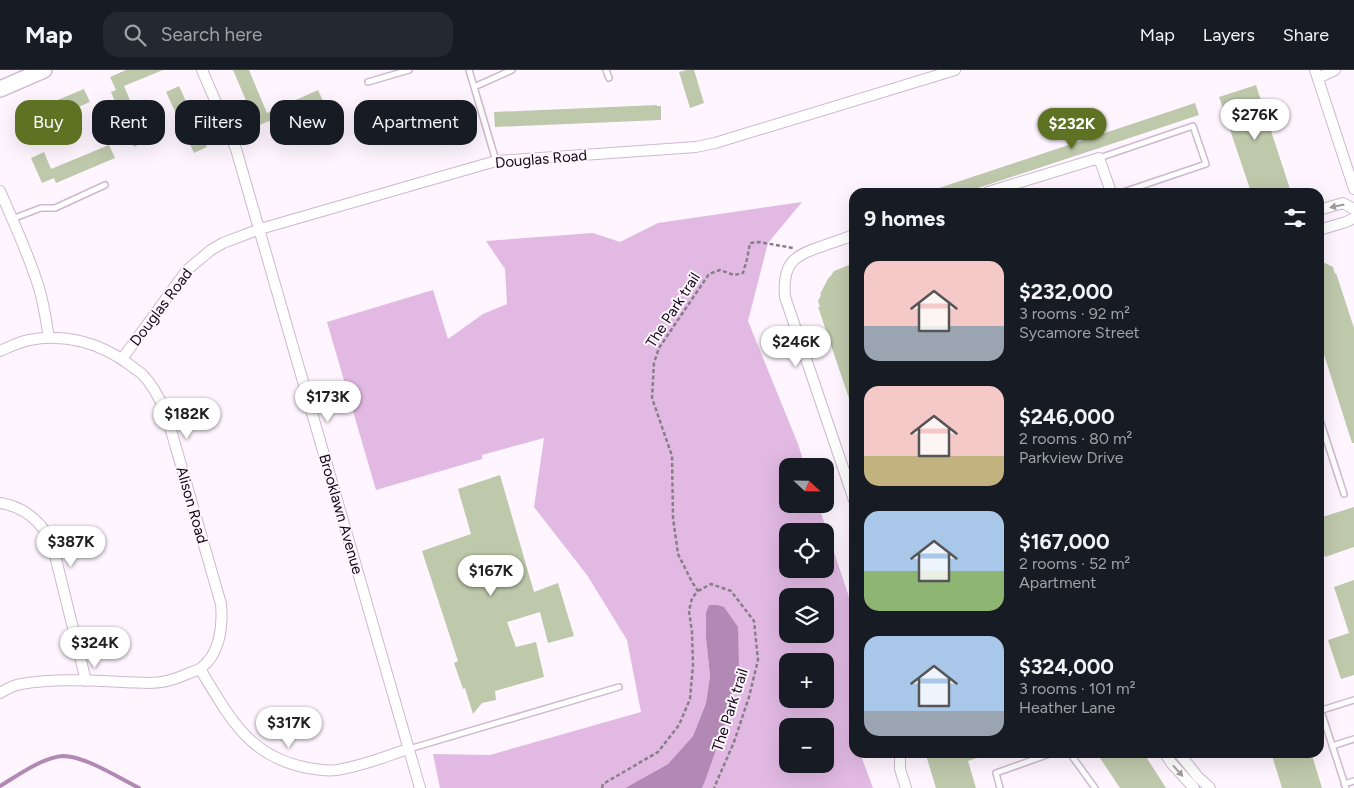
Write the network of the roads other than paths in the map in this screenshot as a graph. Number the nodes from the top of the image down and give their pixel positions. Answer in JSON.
{"nodes":[{"id":1,"x":44,"y":70,"type":"edge"},
{"id":2,"x":202,"y":70,"type":"edge"},
{"id":3,"x":409,"y":70,"type":"edge"},
{"id":4,"x":469,"y":70,"type":"edge"},
{"id":5,"x":512,"y":70,"type":"edge"},
{"id":6,"x":606,"y":70,"type":"edge"},
{"id":7,"x":954,"y":70,"type":"edge"},
{"id":8,"x":1335,"y":70,"type":"edge"},
{"id":9,"x":1316,"y":74,"type":"edge"},
{"id":10,"x":609,"y":78,"type":"dead end"},
{"id":11,"x":368,"y":82,"type":"dead end"},
{"id":12,"x":474,"y":87,"type":"junction"},
{"id":13,"x":0,"y":89,"type":"edge"},
{"id":14,"x":1099,"y":158,"type":"junction"},
{"id":15,"x":496,"y":161,"type":"junction"},
{"id":16,"x":105,"y":185,"type":"dead end"},
{"id":17,"x":1001,"y":188,"type":"edge"},
{"id":18,"x":1110,"y":188,"type":"edge"},
{"id":19,"x":1135,"y":188,"type":"edge"},
{"id":20,"x":1354,"y":189,"type":"edge"},
{"id":21,"x":0,"y":191,"type":"edge"},
{"id":22,"x":1324,"y":209,"type":"edge"},
{"id":23,"x":1354,"y":209,"type":"edge"},
{"id":24,"x":12,"y":218,"type":"junction"},
{"id":25,"x":1354,"y":218,"type":"edge"},
{"id":26,"x":260,"y":229,"type":"junction"},
{"id":27,"x":1324,"y":229,"type":"edge"},
{"id":28,"x":849,"y":238,"type":"edge"},
{"id":29,"x":49,"y":338,"type":"junction"},
{"id":30,"x":0,"y":351,"type":"edge"},
{"id":31,"x":122,"y":359,"type":"junction"},
{"id":32,"x":1324,"y":440,"type":"edge"},
{"id":33,"x":849,"y":478,"type":"edge"},
{"id":34,"x":1344,"y":494,"type":"dead end"},
{"id":35,"x":0,"y":503,"type":"edge"},
{"id":36,"x":200,"y":669,"type":"junction"},
{"id":37,"x":86,"y":681,"type":"junction"},
{"id":38,"x":619,"y":687,"type":"dead end"},
{"id":39,"x":0,"y":693,"type":"edge"},
{"id":40,"x":1354,"y":700,"type":"edge"},
{"id":41,"x":1324,"y":708,"type":"edge"},
{"id":42,"x":1324,"y":723,"type":"edge"},
{"id":43,"x":1354,"y":739,"type":"edge"},
{"id":44,"x":1332,"y":746,"type":"junction"},
{"id":45,"x":408,"y":749,"type":"junction"},
{"id":46,"x":900,"y":758,"type":"edge"},
{"id":47,"x":1038,"y":758,"type":"edge"},
{"id":48,"x":1073,"y":758,"type":"edge"},
{"id":49,"x":1168,"y":758,"type":"edge"},
{"id":50,"x":1183,"y":758,"type":"edge"},
{"id":51,"x":1354,"y":781,"type":"edge"},
{"id":52,"x":1345,"y":786,"type":"edge"},
{"id":53,"x":420,"y":788,"type":"edge"},
{"id":54,"x":906,"y":788,"type":"edge"},
{"id":55,"x":1000,"y":788,"type":"edge"},
{"id":56,"x":1095,"y":788,"type":"edge"},
{"id":57,"x":1194,"y":788,"type":"edge"},
{"id":58,"x":1209,"y":788,"type":"edge"}],
"edges":[{"from":1,"to":13,"type":"main road"},
{"from":2,"to":26,"type":"street","name":"Brooklawn Avenue"},
{"from":3,"to":11,"type":"lane"},
{"from":4,"to":12,"type":"lane"},
{"from":5,"to":12,"type":"lane"},
{"from":6,"to":10,"type":"lane"},
{"from":7,"to":15,"type":"street","name":"Douglas Road"},
{"from":8,"to":9,"type":"street"},
{"from":9,"to":20,"type":"street"},
{"from":12,"to":15,"type":"lane"},
{"from":14,"to":17,"type":"street"},
{"from":14,"to":18,"type":"street"},
{"from":14,"to":19,"type":"lane"},
{"from":15,"to":26,"type":"street","name":"Douglas Road"},
{"from":16,"to":24,"type":"lane"},
{"from":21,"to":24,"type":"street"},
{"from":23,"to":22,"type":"street","one_way":true},
{"from":24,"to":29,"type":"street"},
{"from":25,"to":27,"type":"street"},
{"from":26,"to":31,"type":"street","name":"Douglas Road"},
{"from":26,"to":45,"type":"street","name":"Brooklawn Avenue"},
{"from":28,"to":33,"type":"street"},
{"from":29,"to":30,"type":"street","name":"Alison Road"},
{"from":29,"to":31,"type":"street","name":"Alison Road"},
{"from":31,"to":36,"type":"street","name":"Alison Road"},
{"from":32,"to":34,"type":"lane"},
{"from":35,"to":37,"type":"street"},
{"from":36,"to":37,"type":"street"},
{"from":36,"to":45,"type":"street"},
{"from":37,"to":39,"type":"street"},
{"from":38,"to":45,"type":"lane"},
{"from":40,"to":41,"type":"lane"},
{"from":42,"to":44,"type":"lane"},
{"from":43,"to":44,"type":"lane"},
{"from":44,"to":52,"type":"lane"},
{"from":45,"to":53,"type":"street","name":"Brooklawn Avenue"},
{"from":46,"to":54,"type":"street"},
{"from":47,"to":55,"type":"lane"},
{"from":48,"to":56,"type":"lane"},
{"from":49,"to":57,"type":"street","one_way":true},
{"from":50,"to":58,"type":"street"},
{"from":51,"to":52,"type":"lane"}]}
